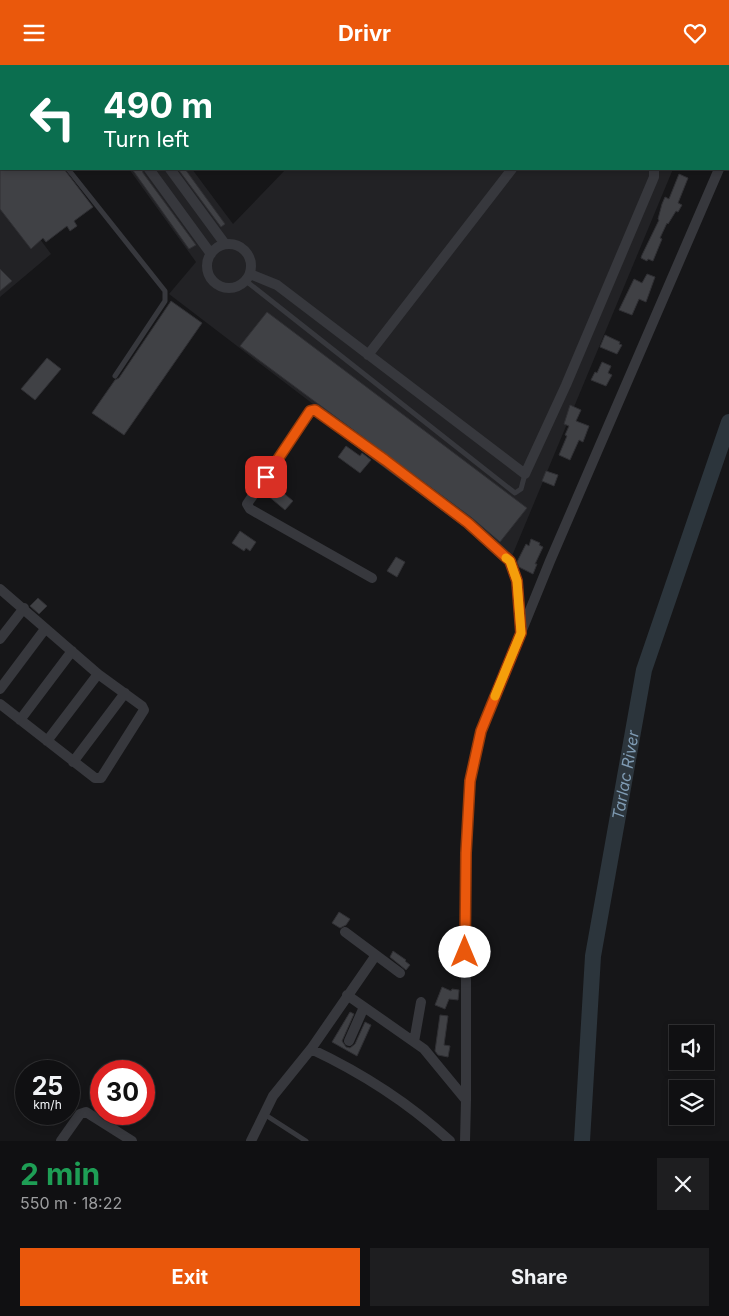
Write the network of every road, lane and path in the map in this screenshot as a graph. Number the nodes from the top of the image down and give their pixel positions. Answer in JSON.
{"nodes":[{"id":1,"x":69,"y":170,"type":"edge"},
{"id":2,"x":170,"y":170,"type":"edge"},
{"id":3,"x":511,"y":170,"type":"edge"},
{"id":4,"x":654,"y":170,"type":"edge"},
{"id":5,"x":719,"y":170,"type":"edge"},
{"id":6,"x":153,"y":173,"type":"edge"},
{"id":7,"x":226,"y":244,"type":"junction"},
{"id":8,"x":211,"y":254,"type":"junction"},
{"id":9,"x":248,"y":278,"type":"junction"},
{"id":10,"x":368,"y":355,"type":"junction"},
{"id":11,"x":115,"y":376,"type":"dead end"},
{"id":12,"x":525,"y":474,"type":"junction"},
{"id":13,"x":372,"y":578,"type":"dead end"},
{"id":14,"x":0,"y":589,"type":"edge"},
{"id":15,"x":24,"y":608,"type":"junction"},
{"id":16,"x":45,"y":629,"type":"junction"},
{"id":17,"x":521,"y":633,"type":"junction"},
{"id":18,"x":0,"y":639,"type":"edge"},
{"id":19,"x":72,"y":651,"type":"junction"},
{"id":20,"x":98,"y":674,"type":"junction"},
{"id":21,"x":0,"y":689,"type":"edge"},
{"id":22,"x":124,"y":693,"type":"junction"},
{"id":23,"x":0,"y":704,"type":"edge"},
{"id":24,"x":20,"y":720,"type":"junction"},
{"id":25,"x":47,"y":741,"type":"junction"},
{"id":26,"x":74,"y":762,"type":"junction"},
{"id":27,"x":345,"y":932,"type":"dead end"},
{"id":28,"x":376,"y":955,"type":"junction"},
{"id":29,"x":400,"y":973,"type":"dead end"},
{"id":30,"x":347,"y":995,"type":"junction"},
{"id":31,"x":421,"y":1002,"type":"dead end"},
{"id":32,"x":364,"y":1007,"type":"junction"},
{"id":33,"x":349,"y":1041,"type":"dead end"},
{"id":34,"x":414,"y":1042,"type":"junction"},
{"id":35,"x":311,"y":1049,"type":"junction"},
{"id":36,"x":466,"y":1100,"type":"junction"},
{"id":37,"x":264,"y":1113,"type":"junction"},
{"id":38,"x":61,"y":1141,"type":"edge"},
{"id":39,"x":132,"y":1141,"type":"edge"},
{"id":40,"x":251,"y":1141,"type":"edge"},
{"id":41,"x":306,"y":1141,"type":"edge"},
{"id":42,"x":450,"y":1141,"type":"edge"},
{"id":43,"x":465,"y":1141,"type":"edge"}],
"edges":[{"from":1,"to":11,"type":"lane"},
{"from":2,"to":7,"type":"street"},
{"from":3,"to":10,"type":"street"},
{"from":4,"to":12,"type":"street"},
{"from":5,"to":17,"type":"street"},
{"from":6,"to":8,"type":"street"},
{"from":7,"to":8,"type":"street"},
{"from":7,"to":9,"type":"street"},
{"from":8,"to":9,"type":"street"},
{"from":9,"to":10,"type":"street"},
{"from":9,"to":12,"type":"lane"},
{"from":10,"to":12,"type":"street"},
{"from":13,"to":17,"type":"street"},
{"from":14,"to":15,"type":"street"},
{"from":15,"to":16,"type":"street"},
{"from":15,"to":18,"type":"street"},
{"from":16,"to":19,"type":"street"},
{"from":16,"to":21,"type":"street"},
{"from":17,"to":36,"type":"street"},
{"from":19,"to":20,"type":"street"},
{"from":19,"to":24,"type":"street"},
{"from":20,"to":22,"type":"street"},
{"from":20,"to":25,"type":"street"},
{"from":22,"to":26,"type":"street"},
{"from":22,"to":26,"type":"street"},
{"from":23,"to":24,"type":"street"},
{"from":24,"to":25,"type":"street"},
{"from":25,"to":26,"type":"street"},
{"from":27,"to":28,"type":"street"},
{"from":28,"to":29,"type":"street"},
{"from":28,"to":30,"type":"street"},
{"from":30,"to":32,"type":"street"},
{"from":30,"to":35,"type":"street"},
{"from":31,"to":34,"type":"street"},
{"from":32,"to":33,"type":"street"},
{"from":32,"to":34,"type":"street"},
{"from":34,"to":36,"type":"street"},
{"from":35,"to":37,"type":"street"},
{"from":35,"to":42,"type":"street"},
{"from":36,"to":43,"type":"street"},
{"from":37,"to":40,"type":"street"},
{"from":37,"to":41,"type":"lane"},
{"from":38,"to":39,"type":"street"}]}
